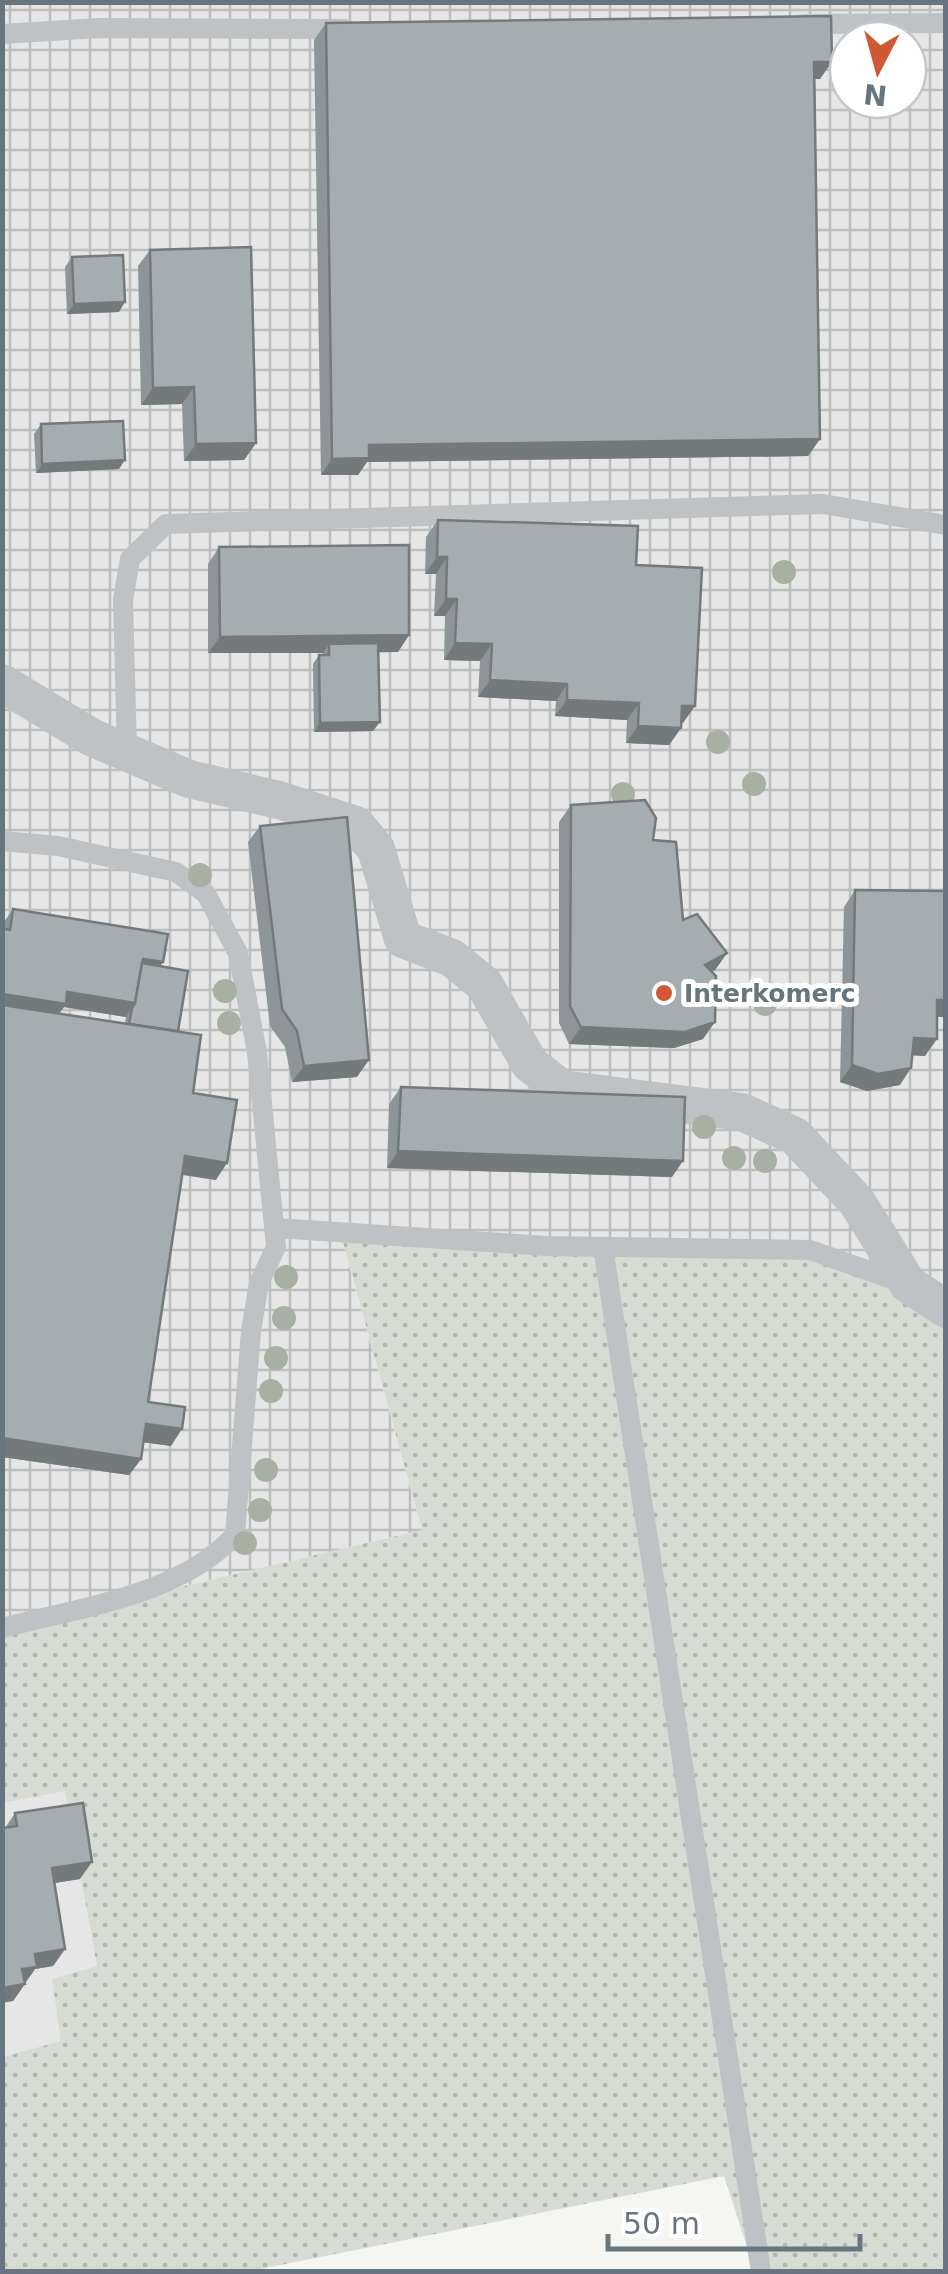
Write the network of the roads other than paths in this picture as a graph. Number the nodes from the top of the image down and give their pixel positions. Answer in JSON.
{"nodes":[{"id":1,"x":946,"y":23,"type":"edge"},
{"id":2,"x":788,"y":24,"type":"edge"},
{"id":3,"x":376,"y":29,"type":"edge"},
{"id":4,"x":2,"y":34,"type":"edge"},
{"id":5,"x":946,"y":526,"type":"edge"},
{"id":6,"x":2,"y":683,"type":"edge"},
{"id":7,"x":127,"y":750,"type":"junction"},
{"id":8,"x":2,"y":841,"type":"edge"},
{"id":9,"x":276,"y":1228,"type":"junction"},
{"id":10,"x":603,"y":1246,"type":"junction"},
{"id":11,"x":908,"y":1284,"type":"junction"},
{"id":12,"x":946,"y":1308,"type":"edge"},
{"id":13,"x":2,"y":1628,"type":"edge"},
{"id":14,"x":761,"y":2272,"type":"edge"}],
"edges":[{"from":1,"to":2,"type":"lane"},
{"from":3,"to":4,"type":"lane"},
{"from":5,"to":7,"type":"lane"},
{"from":6,"to":7,"type":"street"},
{"from":7,"to":11,"type":"street"},
{"from":8,"to":9,"type":"lane"},
{"from":9,"to":10,"type":"lane"},
{"from":9,"to":13,"type":"lane"},
{"from":10,"to":11,"type":"lane"},
{"from":10,"to":14,"type":"lane"},
{"from":11,"to":12,"type":"street"}]}
